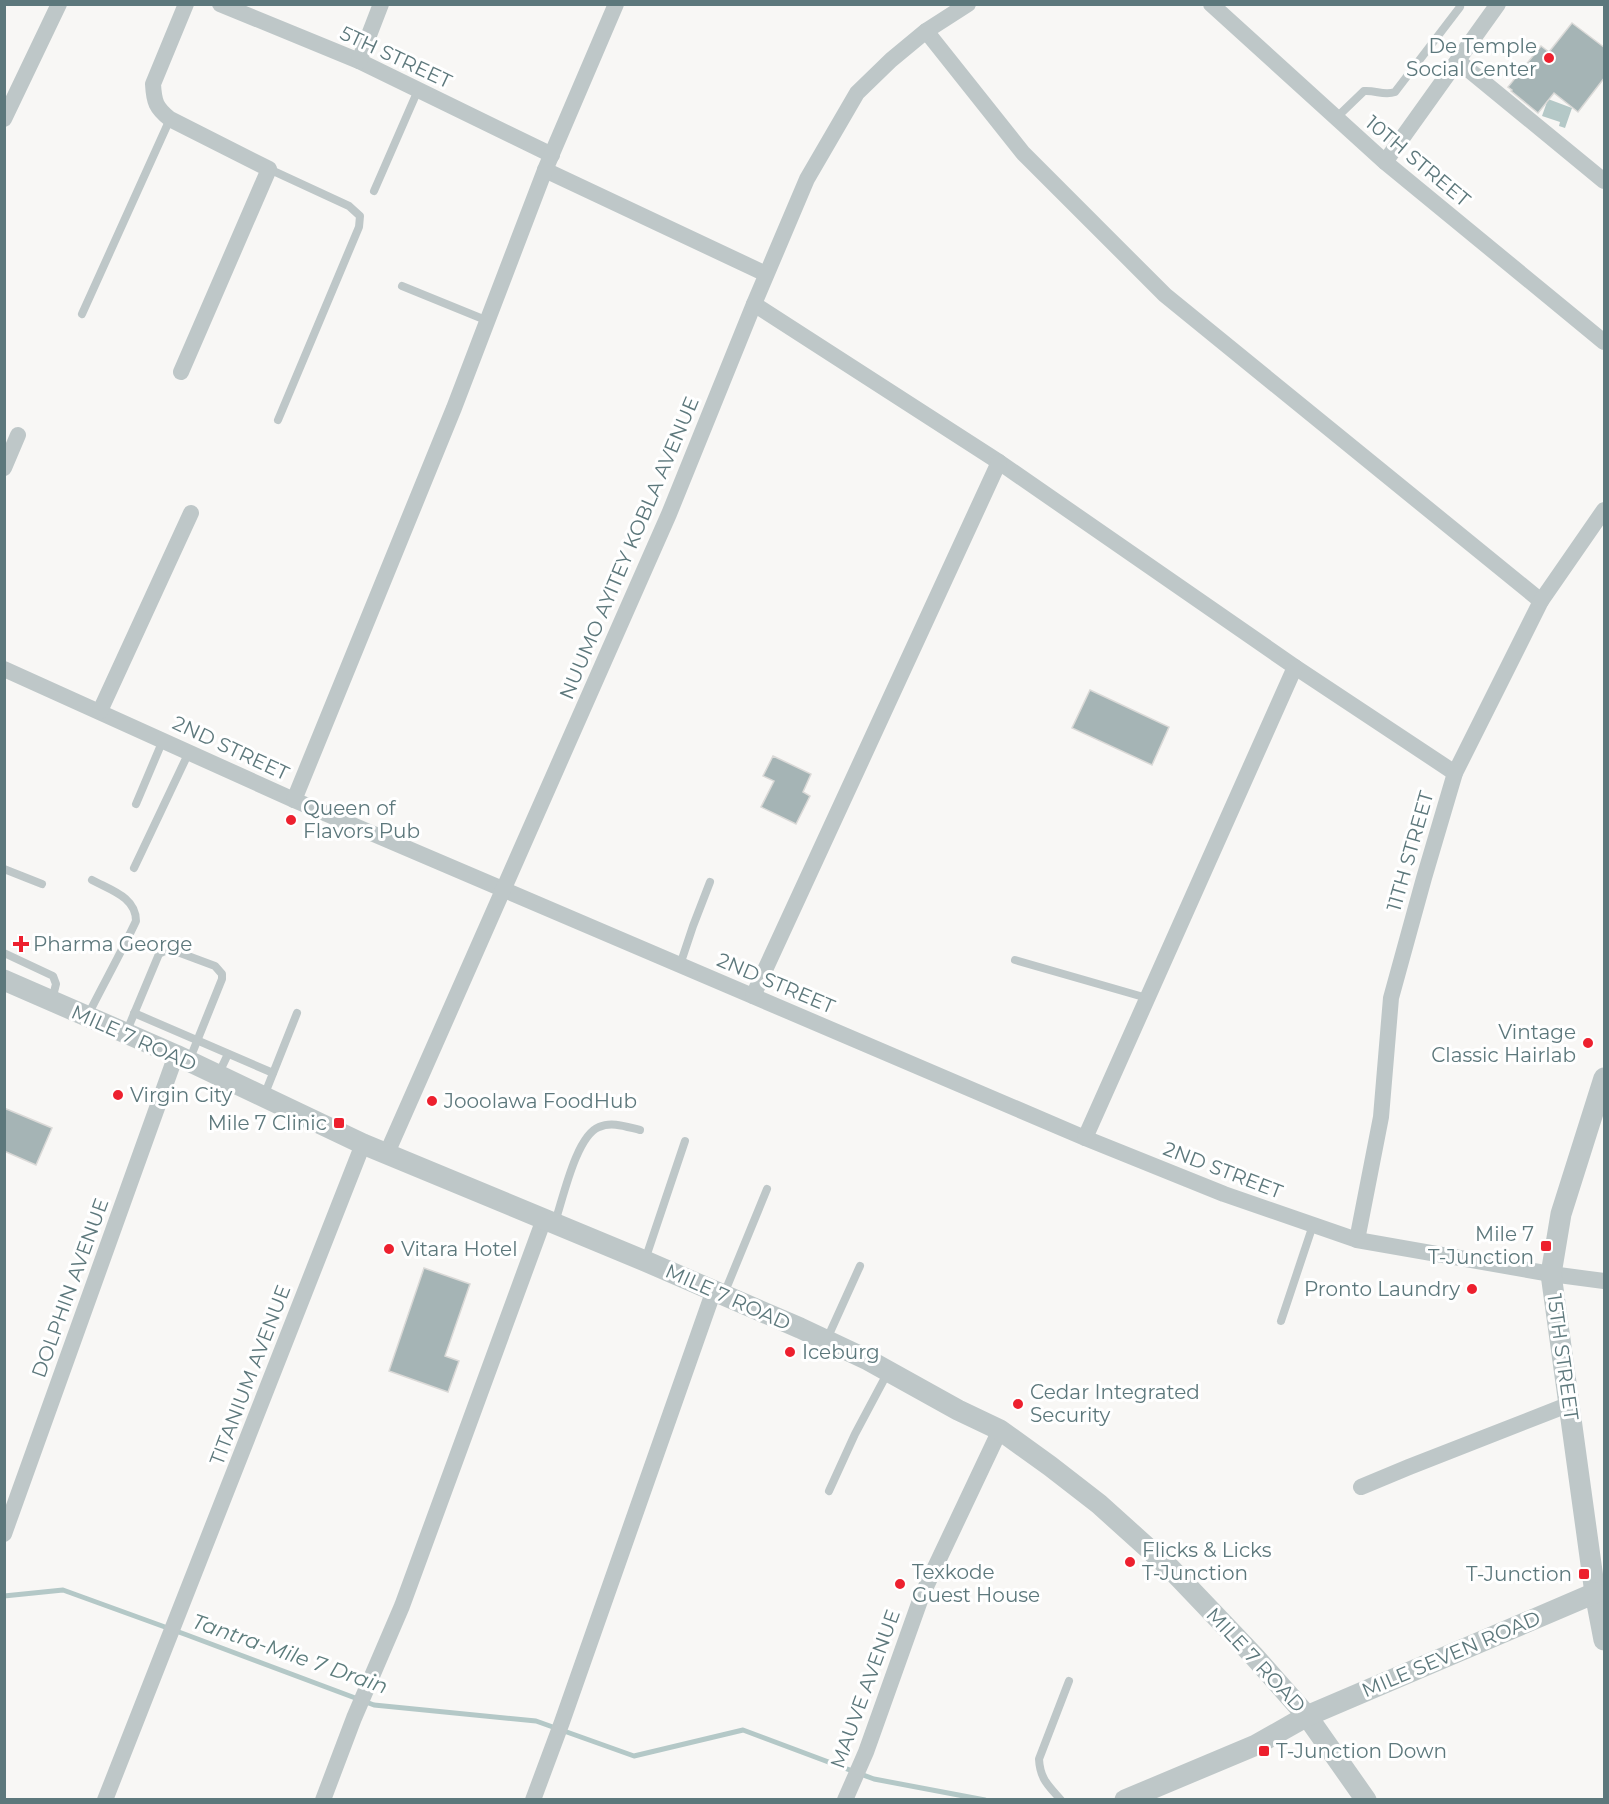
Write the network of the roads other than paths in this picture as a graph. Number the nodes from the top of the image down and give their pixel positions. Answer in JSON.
{"nodes":[{"id":1,"x":59,"y":4,"type":"edge"},
{"id":2,"x":186,"y":4,"type":"edge"},
{"id":3,"x":220,"y":4,"type":"edge"},
{"id":4,"x":381,"y":4,"type":"edge"},
{"id":5,"x":616,"y":4,"type":"edge"},
{"id":6,"x":968,"y":4,"type":"edge"},
{"id":7,"x":1211,"y":4,"type":"edge"},
{"id":8,"x":1498,"y":4,"type":"edge"},
{"id":9,"x":1460,"y":7,"type":"dead end"},
{"id":10,"x":926,"y":32,"type":"junction"},
{"id":11,"x":359,"y":61,"type":"junction"},
{"id":12,"x":1458,"y":61,"type":"junction"},
{"id":13,"x":418,"y":90,"type":"junction"},
{"id":14,"x":1336,"y":118,"type":"junction"},
{"id":15,"x":4,"y":119,"type":"edge"},
{"id":16,"x":170,"y":119,"type":"junction"},
{"id":17,"x":548,"y":162,"type":"junction"},
{"id":18,"x":1385,"y":162,"type":"junction"},
{"id":19,"x":269,"y":169,"type":"junction"},
{"id":20,"x":1605,"y":181,"type":"edge"},
{"id":21,"x":374,"y":191,"type":"dead end"},
{"id":22,"x":766,"y":274,"type":"junction"},
{"id":23,"x":402,"y":286,"type":"dead end"},
{"id":24,"x":754,"y":304,"type":"junction"},
{"id":25,"x":82,"y":314,"type":"dead end"},
{"id":26,"x":488,"y":321,"type":"junction"},
{"id":27,"x":1605,"y":342,"type":"edge"},
{"id":28,"x":181,"y":372,"type":"dead end"},
{"id":29,"x":278,"y":420,"type":"dead end"},
{"id":30,"x":18,"y":435,"type":"dead end"},
{"id":31,"x":999,"y":462,"type":"junction"},
{"id":32,"x":4,"y":468,"type":"edge"},
{"id":33,"x":1605,"y":510,"type":"edge"},
{"id":34,"x":191,"y":513,"type":"dead end"},
{"id":35,"x":1541,"y":601,"type":"junction"},
{"id":36,"x":1295,"y":667,"type":"junction"},
{"id":37,"x":4,"y":669,"type":"edge"},
{"id":38,"x":100,"y":711,"type":"junction"},
{"id":39,"x":163,"y":740,"type":"junction"},
{"id":40,"x":189,"y":752,"type":"junction"},
{"id":41,"x":1455,"y":773,"type":"junction"},
{"id":42,"x":294,"y":800,"type":"junction"},
{"id":43,"x":136,"y":804,"type":"dead end"},
{"id":44,"x":134,"y":868,"type":"dead end"},
{"id":45,"x":4,"y":869,"type":"edge"},
{"id":46,"x":92,"y":880,"type":"dead end"},
{"id":47,"x":710,"y":882,"type":"dead end"},
{"id":48,"x":42,"y":884,"type":"dead end"},
{"id":49,"x":503,"y":890,"type":"junction"},
{"id":50,"x":4,"y":953,"type":"edge"},
{"id":51,"x":1015,"y":960,"type":"dead end"},
{"id":52,"x":680,"y":965,"type":"junction"},
{"id":53,"x":4,"y":980,"type":"edge"},
{"id":54,"x":753,"y":996,"type":"junction"},
{"id":55,"x":1147,"y":998,"type":"junction"},
{"id":56,"x":52,"y":1001,"type":"junction"},
{"id":57,"x":297,"y":1012,"type":"dead end"},
{"id":58,"x":134,"y":1013,"type":"junction"},
{"id":59,"x":88,"y":1017,"type":"junction"},
{"id":60,"x":126,"y":1033,"type":"junction"},
{"id":61,"x":198,"y":1041,"type":"junction"},
{"id":62,"x":228,"y":1054,"type":"junction"},
{"id":63,"x":182,"y":1058,"type":"junction"},
{"id":64,"x":273,"y":1073,"type":"junction"},
{"id":65,"x":218,"y":1076,"type":"junction"},
{"id":66,"x":1605,"y":1078,"type":"edge"},
{"id":67,"x":263,"y":1097,"type":"junction"},
{"id":68,"x":640,"y":1130,"type":"dead end"},
{"id":69,"x":1085,"y":1138,"type":"junction"},
{"id":70,"x":685,"y":1141,"type":"dead end"},
{"id":71,"x":363,"y":1144,"type":"junction"},
{"id":72,"x":387,"y":1154,"type":"junction"},
{"id":73,"x":767,"y":1189,"type":"dead end"},
{"id":74,"x":549,"y":1221,"type":"junction"},
{"id":75,"x":1312,"y":1225,"type":"junction"},
{"id":76,"x":1357,"y":1240,"type":"junction"},
{"id":77,"x":645,"y":1261,"type":"junction"},
{"id":78,"x":860,"y":1266,"type":"dead end"},
{"id":79,"x":1551,"y":1274,"type":"junction"},
{"id":80,"x":1605,"y":1281,"type":"edge"},
{"id":81,"x":719,"y":1292,"type":"junction"},
{"id":82,"x":1281,"y":1321,"type":"dead end"},
{"id":83,"x":826,"y":1341,"type":"junction"},
{"id":84,"x":888,"y":1371,"type":"junction"},
{"id":85,"x":1570,"y":1404,"type":"junction"},
{"id":86,"x":1000,"y":1430,"type":"junction"},
{"id":87,"x":1361,"y":1487,"type":"dead end"},
{"id":88,"x":829,"y":1491,"type":"dead end"},
{"id":89,"x":4,"y":1534,"type":"edge"},
{"id":90,"x":1598,"y":1566,"type":"edge"},
{"id":91,"x":1595,"y":1593,"type":"junction"},
{"id":92,"x":1605,"y":1640,"type":"edge"},
{"id":93,"x":1069,"y":1681,"type":"dead end"},
{"id":94,"x":1307,"y":1716,"type":"junction"},
{"id":95,"x":846,"y":1797,"type":"edge"},
{"id":96,"x":105,"y":1800,"type":"edge"},
{"id":97,"x":323,"y":1800,"type":"edge"},
{"id":98,"x":533,"y":1800,"type":"edge"},
{"id":99,"x":1061,"y":1800,"type":"edge"},
{"id":100,"x":1125,"y":1800,"type":"edge"},
{"id":101,"x":1366,"y":1800,"type":"edge"}],
"edges":[{"from":1,"to":15,"type":"street"},
{"from":2,"to":16,"type":"street"},
{"from":3,"to":11,"type":"street","name":"5TH STREET"},
{"from":4,"to":11,"type":"street"},
{"from":5,"to":17,"type":"street"},
{"from":6,"to":10,"type":"street","name":"NUUMO AYITEY KOBLA AVENUE"},
{"from":7,"to":14,"type":"street","name":"10TH STREET"},
{"from":8,"to":12,"type":"street"},
{"from":9,"to":14,"type":"lane"},
{"from":10,"to":22,"type":"street","name":"NUUMO AYITEY KOBLA AVENUE"},
{"from":10,"to":35,"type":"street"},
{"from":11,"to":13,"type":"street","name":"5TH STREET"},
{"from":12,"to":18,"type":"street"},
{"from":12,"to":20,"type":"street"},
{"from":13,"to":17,"type":"street","name":"5TH STREET"},
{"from":13,"to":21,"type":"lane"},
{"from":14,"to":18,"type":"street","name":"10TH STREET"},
{"from":16,"to":19,"type":"street"},
{"from":16,"to":25,"type":"lane"},
{"from":17,"to":22,"type":"street","name":"5TH STREET"},
{"from":17,"to":26,"type":"street"},
{"from":18,"to":27,"type":"street","name":"10TH STREET"},
{"from":19,"to":28,"type":"street"},
{"from":19,"to":29,"type":"lane"},
{"from":22,"to":24,"type":"street","name":"NUUMO AYITEY KOBLA AVENUE"},
{"from":23,"to":26,"type":"lane"},
{"from":24,"to":31,"type":"street"},
{"from":24,"to":49,"type":"street","name":"NUUMO AYITEY KOBLA AVENUE"},
{"from":26,"to":42,"type":"street"},
{"from":30,"to":32,"type":"street"},
{"from":31,"to":36,"type":"street"},
{"from":31,"to":54,"type":"street"},
{"from":33,"to":35,"type":"street","name":"11TH STREET"},
{"from":34,"to":38,"type":"street"},
{"from":35,"to":41,"type":"street","name":"11TH STREET"},
{"from":36,"to":41,"type":"street"},
{"from":36,"to":55,"type":"street"},
{"from":37,"to":38,"type":"street","name":"2ND STREET"},
{"from":38,"to":39,"type":"street","name":"2ND STREET"},
{"from":39,"to":40,"type":"street","name":"2ND STREET"},
{"from":39,"to":43,"type":"lane"},
{"from":40,"to":42,"type":"street","name":"2ND STREET"},
{"from":40,"to":44,"type":"lane"},
{"from":41,"to":76,"type":"street","name":"11TH STREET"},
{"from":42,"to":49,"type":"street","name":"2ND STREET"},
{"from":45,"to":48,"type":"lane"},
{"from":46,"to":59,"type":"lane"},
{"from":47,"to":52,"type":"lane"},
{"from":49,"to":52,"type":"street","name":"2ND STREET"},
{"from":49,"to":72,"type":"street","name":"NUUMO AYITEY KOBLA AVENUE"},
{"from":50,"to":56,"type":"lane"},
{"from":51,"to":55,"type":"lane"},
{"from":52,"to":54,"type":"street","name":"2ND STREET"},
{"from":53,"to":56,"type":"street","name":"MILE 7 ROAD"},
{"from":54,"to":69,"type":"street","name":"2ND STREET"},
{"from":55,"to":69,"type":"street"},
{"from":56,"to":59,"type":"street","name":"MILE 7 ROAD"},
{"from":57,"to":64,"type":"lane"},
{"from":58,"to":60,"type":"lane"},
{"from":58,"to":61,"type":"lane"},
{"from":58,"to":61,"type":"lane"},
{"from":59,"to":60,"type":"street","name":"MILE 7 ROAD"},
{"from":60,"to":63,"type":"street","name":"MILE 7 ROAD"},
{"from":61,"to":62,"type":"lane"},
{"from":61,"to":63,"type":"lane"},
{"from":62,"to":64,"type":"lane"},
{"from":62,"to":65,"type":"lane"},
{"from":63,"to":65,"type":"street","name":"MILE 7 ROAD"},
{"from":63,"to":89,"type":"street","name":"DOLPHIN AVENUE"},
{"from":64,"to":67,"type":"lane"},
{"from":65,"to":67,"type":"street","name":"MILE 7 ROAD"},
{"from":66,"to":79,"type":"street","name":"15TH STREET"},
{"from":67,"to":71,"type":"street","name":"MILE 7 ROAD"},
{"from":68,"to":74,"type":"lane"},
{"from":69,"to":75,"type":"street","name":"2ND STREET"},
{"from":70,"to":77,"type":"lane"},
{"from":71,"to":72,"type":"street","name":"MILE 7 ROAD"},
{"from":71,"to":96,"type":"street","name":"TITANIUM AVENUE"},
{"from":72,"to":74,"type":"street","name":"MILE 7 ROAD"},
{"from":73,"to":81,"type":"lane"},
{"from":74,"to":77,"type":"street","name":"MILE 7 ROAD"},
{"from":74,"to":97,"type":"street"},
{"from":75,"to":76,"type":"street","name":"2ND STREET"},
{"from":75,"to":82,"type":"lane"},
{"from":76,"to":79,"type":"street","name":"2ND STREET"},
{"from":77,"to":81,"type":"street","name":"MILE 7 ROAD"},
{"from":78,"to":83,"type":"lane"},
{"from":79,"to":80,"type":"street","name":"2ND STREET"},
{"from":79,"to":85,"type":"street","name":"15TH STREET"},
{"from":81,"to":83,"type":"street","name":"MILE 7 ROAD"},
{"from":81,"to":98,"type":"street"},
{"from":83,"to":84,"type":"street","name":"MILE 7 ROAD"},
{"from":84,"to":86,"type":"street","name":"MILE 7 ROAD"},
{"from":84,"to":88,"type":"lane"},
{"from":85,"to":87,"type":"street"},
{"from":85,"to":90,"type":"street","name":"15TH STREET"},
{"from":86,"to":94,"type":"street","name":"MILE 7 ROAD"},
{"from":86,"to":95,"type":"street","name":"MAUVE AVENUE"},
{"from":90,"to":91,"type":"street","name":"15TH STREET"},
{"from":91,"to":92,"type":"street","name":"15TH STREET"},
{"from":91,"to":94,"type":"street","name":"MILE SEVEN ROAD"},
{"from":93,"to":99,"type":"lane"},
{"from":94,"to":100,"type":"street","name":"MILE SEVEN ROAD"},
{"from":94,"to":101,"type":"street","name":"MILE 7 ROAD"}]}
